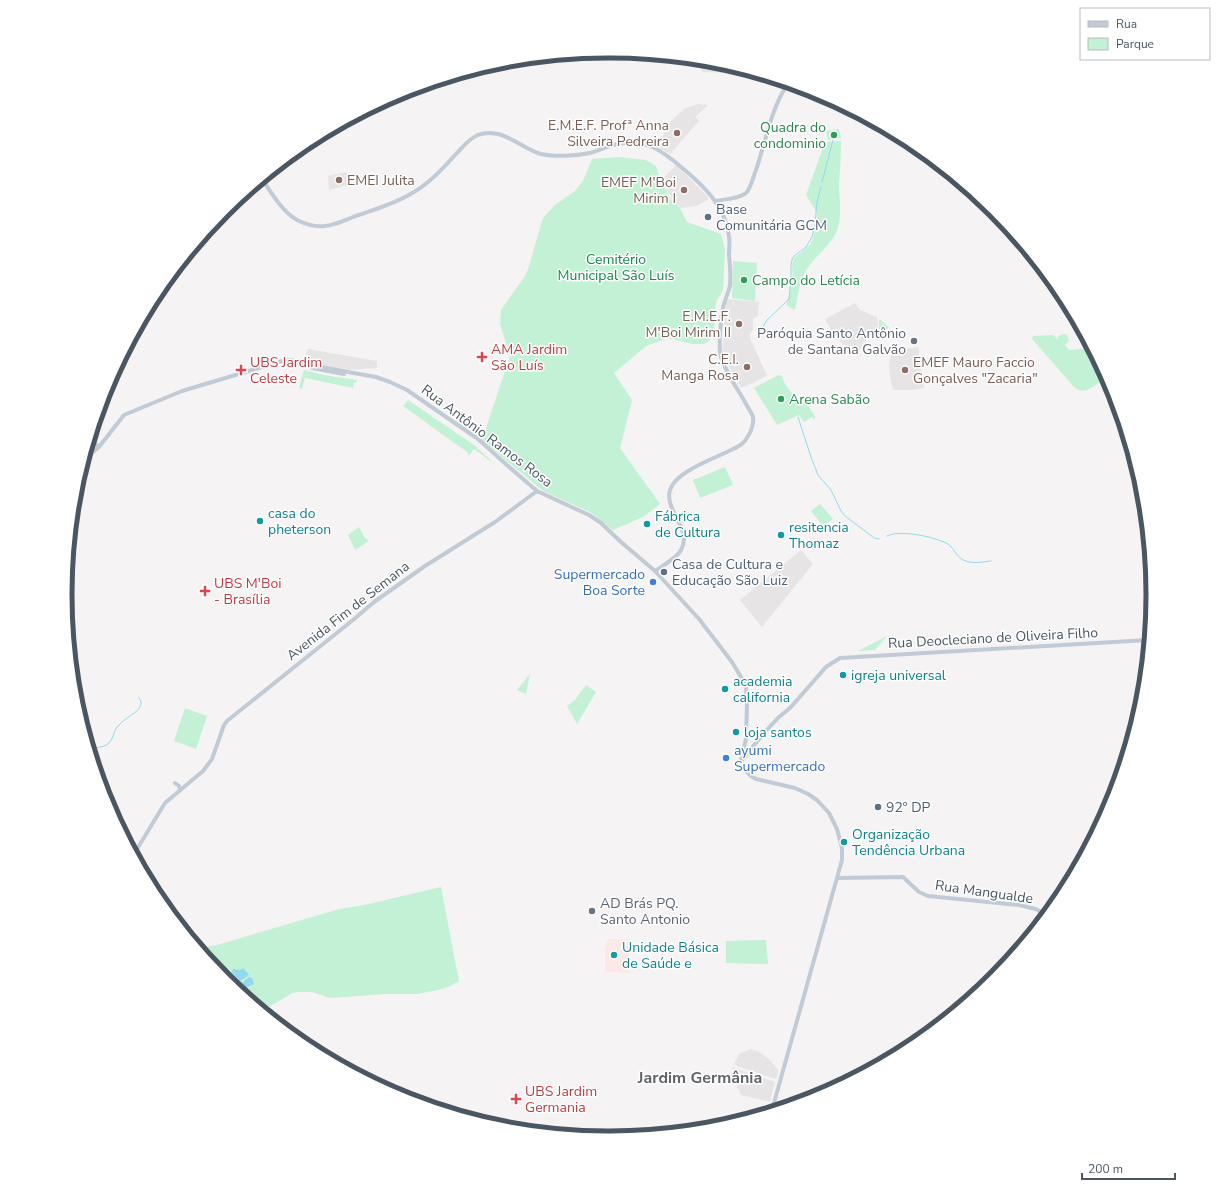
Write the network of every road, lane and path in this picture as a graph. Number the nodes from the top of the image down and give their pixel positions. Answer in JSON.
{"nodes":[{"id":1,"x":786,"y":88,"type":"edge"},
{"id":2,"x":264,"y":183,"type":"edge"},
{"id":3,"x":716,"y":201,"type":"junction"},
{"id":4,"x":95,"y":443,"type":"edge"},
{"id":5,"x":99,"y":447,"type":"junction"},
{"id":6,"x":92,"y":454,"type":"edge"},
{"id":7,"x":537,"y":491,"type":"junction"},
{"id":8,"x":655,"y":571,"type":"junction"},
{"id":9,"x":1143,"y":640,"type":"edge"},
{"id":10,"x":741,"y":760,"type":"junction"},
{"id":11,"x":175,"y":783,"type":"dead end"},
{"id":12,"x":180,"y":790,"type":"junction"},
{"id":13,"x":137,"y":849,"type":"edge"},
{"id":14,"x":838,"y":878,"type":"junction"},
{"id":15,"x":1041,"y":912,"type":"edge"},
{"id":16,"x":773,"y":1105,"type":"edge"}],
"edges":[{"from":1,"to":3,"type":"street"},
{"from":2,"to":3,"type":"street"},
{"from":3,"to":8,"type":"street"},
{"from":4,"to":5,"type":"street"},
{"from":5,"to":6,"type":"street"},
{"from":5,"to":7,"type":"street","name":"Rua Antônio Ramos Rosa"},
{"from":7,"to":8,"type":"street","name":"Rua Antônio Ramos Rosa"},
{"from":7,"to":12,"type":"street","name":"Avenida Fim de Semana"},
{"from":8,"to":10,"type":"street","name":"Rua Antônio Ramos Rosa"},
{"from":9,"to":10,"type":"street","name":"Rua Deocleciano de Oliveira Filho"},
{"from":10,"to":14,"type":"street"},
{"from":11,"to":12,"type":"street"},
{"from":12,"to":13,"type":"street","name":"Avenida Fim de Semana"},
{"from":14,"to":15,"type":"street","name":"Rua Mangualde"},
{"from":14,"to":16,"type":"street"}]}
